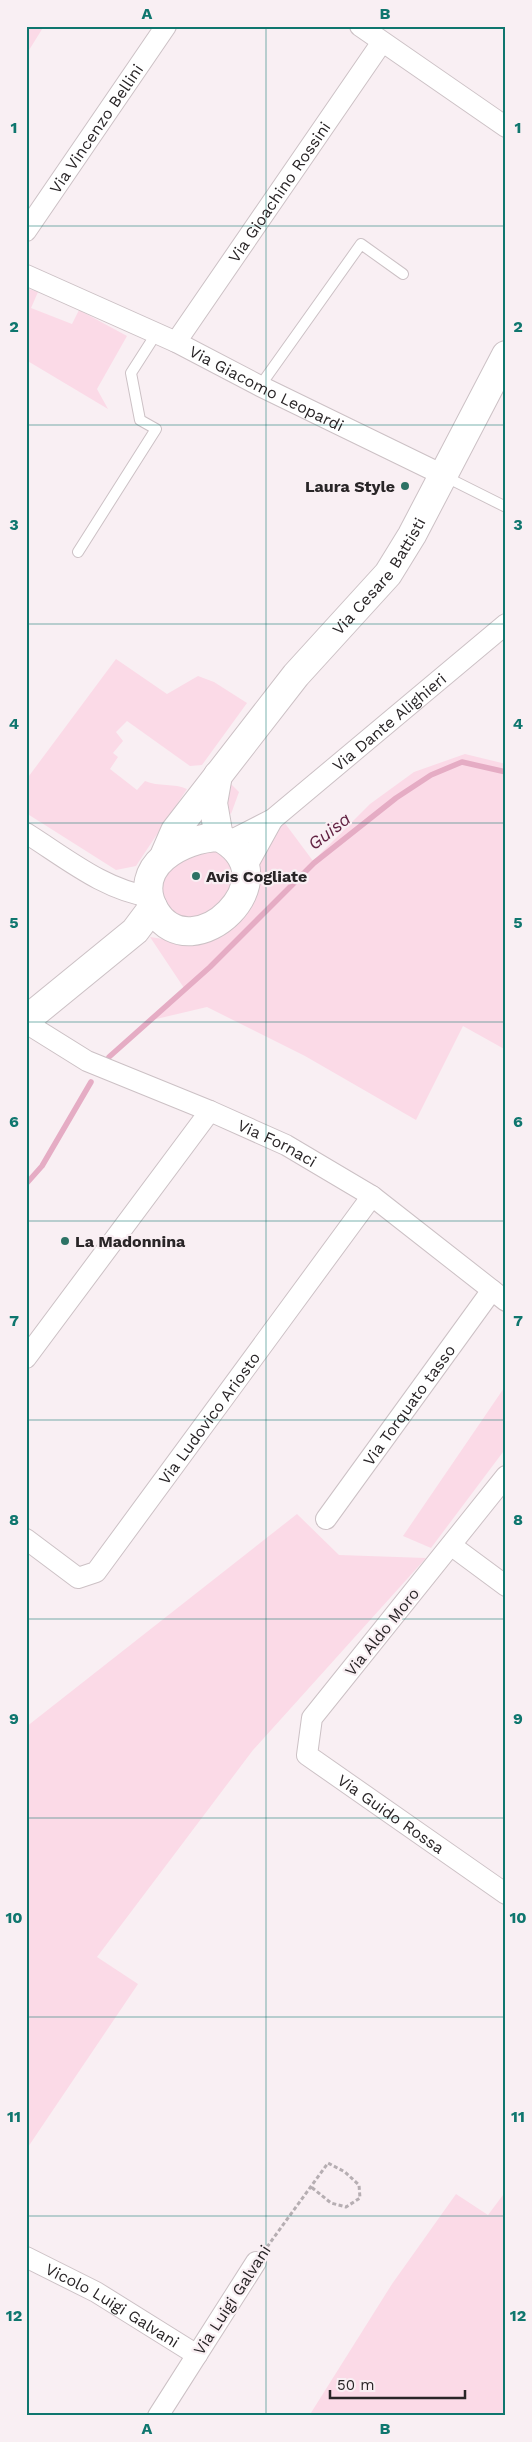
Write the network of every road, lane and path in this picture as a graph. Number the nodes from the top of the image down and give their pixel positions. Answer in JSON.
{"nodes":[{"id":1,"x":166,"y":26,"type":"edge"},
{"id":2,"x":360,"y":26,"type":"edge"},
{"id":3,"x":382,"y":42,"type":"junction"},
{"id":4,"x":506,"y":127,"type":"edge"},
{"id":5,"x":26,"y":231,"type":"edge"},
{"id":6,"x":403,"y":274,"type":"dead end"},
{"id":7,"x":26,"y":275,"type":"edge"},
{"id":8,"x":156,"y":334,"type":"junction"},
{"id":9,"x":176,"y":342,"type":"junction"},
{"id":10,"x":504,"y":362,"type":"edge"},
{"id":11,"x":260,"y":386,"type":"junction"},
{"id":12,"x":443,"y":475,"type":"junction"},
{"id":13,"x":506,"y":507,"type":"edge"},
{"id":14,"x":78,"y":552,"type":"dead end"},
{"id":15,"x":506,"y":624,"type":"edge"},
{"id":16,"x":218,"y":773,"type":"junction"},
{"id":17,"x":273,"y":819,"type":"junction"},
{"id":18,"x":26,"y":833,"type":"edge"},
{"id":19,"x":224,"y":840,"type":"junction"},
{"id":20,"x":247,"y":866,"type":"junction"},
{"id":21,"x":158,"y":892,"type":"junction"},
{"id":22,"x":26,"y":1021,"type":"edge"},
{"id":23,"x":210,"y":1111,"type":"junction"},
{"id":24,"x":372,"y":1196,"type":"junction"},
{"id":25,"x":499,"y":1296,"type":"edge"},
{"id":26,"x":26,"y":1358,"type":"edge"},
{"id":27,"x":506,"y":1476,"type":"edge"},
{"id":28,"x":326,"y":1519,"type":"dead end"},
{"id":29,"x":26,"y":1539,"type":"edge"},
{"id":30,"x":452,"y":1546,"type":"junction"},
{"id":31,"x":506,"y":1586,"type":"edge"},
{"id":32,"x":312,"y":1718,"type":"joint"},
{"id":33,"x":506,"y":1894,"type":"edge"},
{"id":34,"x":310,"y":2186,"type":"junction"},
{"id":35,"x":26,"y":2257,"type":"edge"},
{"id":36,"x":256,"y":2262,"type":"joint"},
{"id":37,"x":196,"y":2355,"type":"junction"},
{"id":38,"x":158,"y":2416,"type":"edge"}],
"edges":[{"from":1,"to":5,"type":"street","name":"Via Vincenzo Bellini"},
{"from":2,"to":3,"type":"street"},
{"from":3,"to":4,"type":"street"},
{"from":3,"to":9,"type":"street","name":"Via Gioachino Rossini"},
{"from":6,"to":11,"type":"lane"},
{"from":7,"to":8,"type":"street","name":"Via Giacomo Leopardi"},
{"from":8,"to":9,"type":"street","name":"Via Giacomo Leopardi"},
{"from":8,"to":14,"type":"lane"},
{"from":9,"to":11,"type":"street","name":"Via Giacomo Leopardi"},
{"from":10,"to":12,"type":"street","name":"Via Cesare Battisti"},
{"from":11,"to":12,"type":"street","name":"Via Giacomo Leopardi"},
{"from":12,"to":13,"type":"lane","name":"Via Giacomo Leopardi"},
{"from":12,"to":16,"type":"street","name":"Via Cesare Battisti"},
{"from":15,"to":17,"type":"street","name":"Via Dante Alighieri"},
{"from":16,"to":19,"type":"street","name":"Via Cesare Battisti"},
{"from":16,"to":21,"type":"street","name":"Via Cesare Battisti"},
{"from":17,"to":19,"type":"street","name":"Via Dante Alighieri"},
{"from":17,"to":20,"type":"street","name":"Via Dante Alighieri"},
{"from":18,"to":21,"type":"street"},
{"from":19,"to":20,"type":"street"},
{"from":19,"to":21,"type":"street"},
{"from":20,"to":21,"type":"street"},
{"from":21,"to":22,"type":"street"},
{"from":22,"to":23,"type":"street","name":"Via Fornaci"},
{"from":23,"to":24,"type":"street","name":"Via Fornaci"},
{"from":23,"to":26,"type":"street"},
{"from":24,"to":25,"type":"street","name":"Via Fornaci"},
{"from":24,"to":29,"type":"street","name":"Via Ludovico Ariosto"},
{"from":25,"to":28,"type":"street","name":"Via Torquato tasso"},
{"from":27,"to":30,"type":"street","name":"Via Aldo Moro"},
{"from":30,"to":31,"type":"street"},
{"from":30,"to":32,"type":"street","name":"Via Aldo Moro"},
{"from":32,"to":33,"type":"street","name":"Via Guido Rossa"},
{"from":34,"to":34,"type":"path","name":"Via Luigi Galvani"},
{"from":34,"to":36,"type":"path","name":"Via Luigi Galvani"},
{"from":35,"to":37,"type":"street","name":"Vicolo Luigi Galvani"},
{"from":36,"to":37,"type":"street","name":"Via Luigi Galvani"},
{"from":37,"to":38,"type":"street","name":"Via Luigi Galvani"}]}
